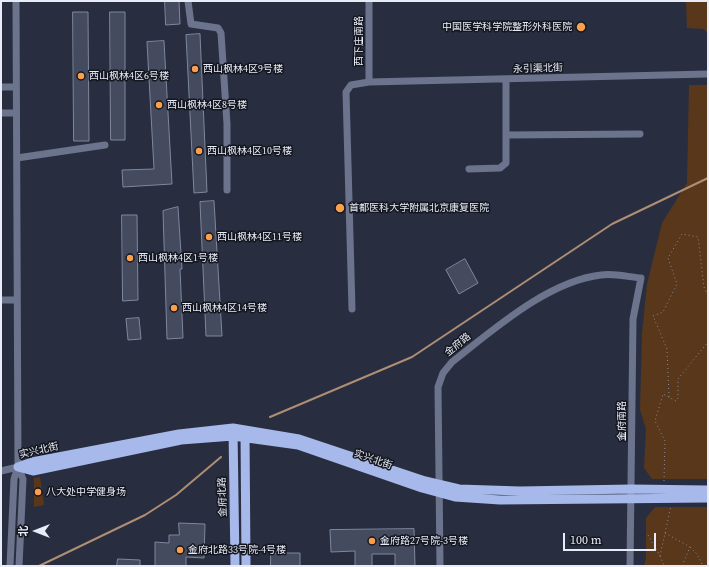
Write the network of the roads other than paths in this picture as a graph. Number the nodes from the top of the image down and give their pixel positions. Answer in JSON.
{"nodes":[{"id":1,"x":16,"y":1,"type":"edge"},
{"id":2,"x":188,"y":1,"type":"edge"},
{"id":3,"x":369,"y":1,"type":"edge"},
{"id":4,"x":708,"y":74,"type":"edge"},
{"id":5,"x":506,"y":80,"type":"junction"},
{"id":6,"x":369,"y":82,"type":"junction"},
{"id":7,"x":1,"y":87,"type":"edge"},
{"id":8,"x":16,"y":87,"type":"junction"},
{"id":9,"x":1,"y":113,"type":"edge"},
{"id":10,"x":16,"y":113,"type":"junction"},
{"id":11,"x":506,"y":134,"type":"junction"},
{"id":12,"x":640,"y":134,"type":"dead end"},
{"id":13,"x":105,"y":145,"type":"dead end"},
{"id":14,"x":17,"y":158,"type":"junction"},
{"id":15,"x":469,"y":169,"type":"dead end"},
{"id":16,"x":227,"y":190,"type":"dead end"},
{"id":17,"x":641,"y":278,"type":"joint"},
{"id":18,"x":1,"y":300,"type":"edge"},
{"id":19,"x":17,"y":300,"type":"junction"},
{"id":20,"x":352,"y":309,"type":"dead end"},
{"id":21,"x":233,"y":432,"type":"junction"},
{"id":22,"x":245,"y":433,"type":"junction"},
{"id":23,"x":18,"y":467,"type":"junction"},
{"id":24,"x":1,"y":470,"type":"edge"},
{"id":25,"x":440,"y":489,"type":"junction"},
{"id":26,"x":708,"y":490,"type":"edge"},
{"id":27,"x":631,"y":493,"type":"junction"},
{"id":28,"x":708,"y":498,"type":"edge"},
{"id":29,"x":15,"y":566,"type":"edge"},
{"id":30,"x":235,"y":566,"type":"edge"},
{"id":31,"x":246,"y":566,"type":"edge"},
{"id":32,"x":440,"y":566,"type":"edge"},
{"id":33,"x":630,"y":566,"type":"edge"}],
"edges":[{"from":1,"to":8,"type":"street"},
{"from":2,"to":16,"type":"street"},
{"from":3,"to":6,"type":"street","name":"西下庄南路"},
{"from":4,"to":5,"type":"street","name":"永引渠北街"},
{"from":5,"to":6,"type":"street","name":"永引渠北街"},
{"from":5,"to":11,"type":"street"},
{"from":6,"to":20,"type":"street","name":"永引渠北街"},
{"from":7,"to":8,"type":"street"},
{"from":8,"to":10,"type":"street"},
{"from":9,"to":10,"type":"street"},
{"from":10,"to":14,"type":"street"},
{"from":11,"to":12,"type":"street"},
{"from":11,"to":15,"type":"street"},
{"from":13,"to":14,"type":"street"},
{"from":14,"to":19,"type":"street"},
{"from":17,"to":25,"type":"street","name":"金府路"},
{"from":17,"to":27,"type":"street","name":"金府南路"},
{"from":18,"to":19,"type":"street"},
{"from":19,"to":23,"type":"street"},
{"from":21,"to":22,"type":"main road","name":"实兴北街"},
{"from":21,"to":23,"type":"main road","name":"实兴北街"},
{"from":21,"to":30,"type":"main road","name":"金府北路"},
{"from":22,"to":25,"type":"main road","name":"实兴北街"},
{"from":22,"to":31,"type":"main road"},
{"from":23,"to":24,"type":"street"},
{"from":23,"to":29,"type":"street"},
{"from":25,"to":27,"type":"main road","name":"实兴北街"},
{"from":25,"to":32,"type":"street","name":"金府路"},
{"from":26,"to":27,"type":"main road","name":"实兴北街"},
{"from":27,"to":28,"type":"main road","name":"实兴北街"},
{"from":27,"to":33,"type":"street","name":"金府南路"}]}
